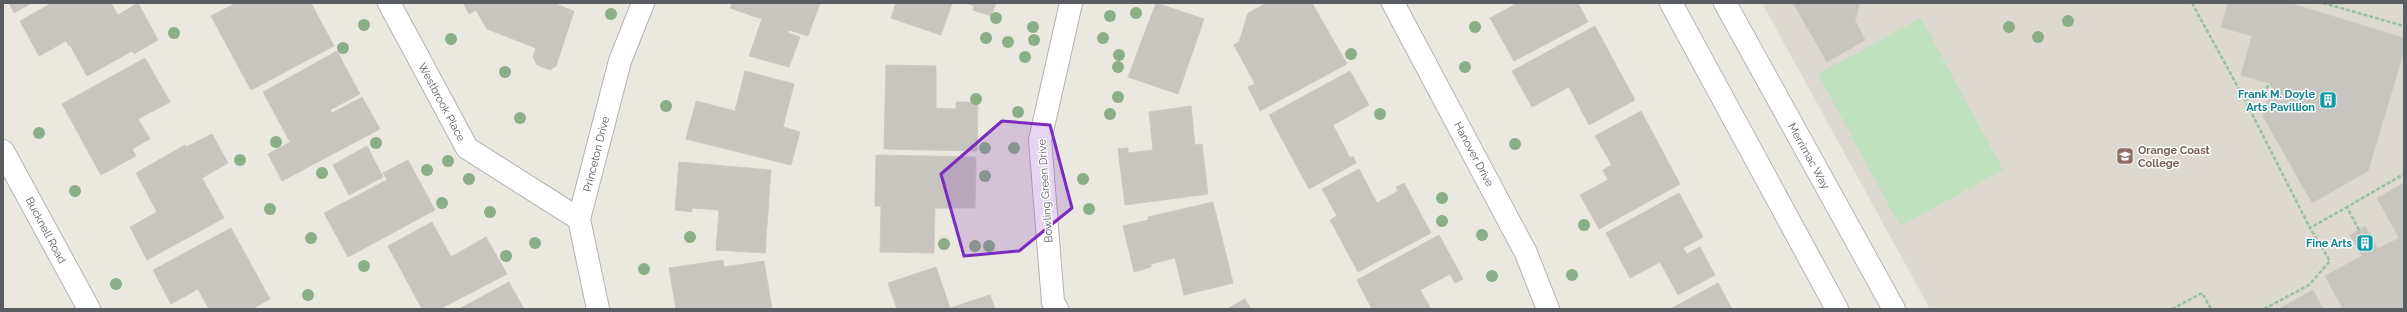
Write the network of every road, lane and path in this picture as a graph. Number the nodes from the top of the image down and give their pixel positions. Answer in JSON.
{"nodes":[{"id":1,"x":388,"y":3,"type":"edge"},
{"id":2,"x":642,"y":3,"type":"edge"},
{"id":3,"x":1071,"y":3,"type":"edge"},
{"id":4,"x":1393,"y":3,"type":"edge"},
{"id":5,"x":1671,"y":3,"type":"edge"},
{"id":6,"x":1725,"y":3,"type":"edge"},
{"id":7,"x":2192,"y":3,"type":"edge"},
{"id":8,"x":2323,"y":3,"type":"edge"},
{"id":9,"x":2404,"y":26,"type":"edge"},
{"id":10,"x":2272,"y":84,"type":"dead end"},
{"id":11,"x":2245,"y":100,"type":"junction"},
{"id":12,"x":3,"y":151,"type":"edge"},
{"id":13,"x":2404,"y":174,"type":"edge"},
{"id":14,"x":2347,"y":207,"type":"junction"},
{"id":15,"x":579,"y":219,"type":"junction"},
{"id":16,"x":2310,"y":228,"type":"junction"},
{"id":17,"x":2358,"y":230,"type":"dead end"},
{"id":18,"x":89,"y":309,"type":"edge"},
{"id":19,"x":598,"y":309,"type":"edge"},
{"id":20,"x":1057,"y":309,"type":"edge"},
{"id":21,"x":1548,"y":309,"type":"edge"},
{"id":22,"x":1837,"y":309,"type":"edge"},
{"id":23,"x":1894,"y":309,"type":"edge"},
{"id":24,"x":2172,"y":309,"type":"edge"},
{"id":25,"x":2211,"y":309,"type":"edge"},
{"id":26,"x":2264,"y":309,"type":"edge"}],
"edges":[{"from":1,"to":15,"type":"street","name":"Westbrook Place"},
{"from":2,"to":15,"type":"street","name":"Princeton Drive"},
{"from":3,"to":20,"type":"street","name":"Bowling Green Drive"},
{"from":4,"to":21,"type":"street","name":"Hanover Drive"},
{"from":5,"to":22,"type":"street"},
{"from":6,"to":23,"type":"street","name":"Merrimac Way"},
{"from":7,"to":11,"type":"path"},
{"from":8,"to":9,"type":"path"},
{"from":10,"to":11,"type":"path"},
{"from":11,"to":16,"type":"path"},
{"from":12,"to":18,"type":"street","name":"Bucknell Road"},
{"from":13,"to":14,"type":"path"},
{"from":14,"to":16,"type":"path"},
{"from":14,"to":17,"type":"path"},
{"from":15,"to":19,"type":"street","name":"Princeton Drive"},
{"from":16,"to":26,"type":"path"},
{"from":24,"to":25,"type":"path"}]}
